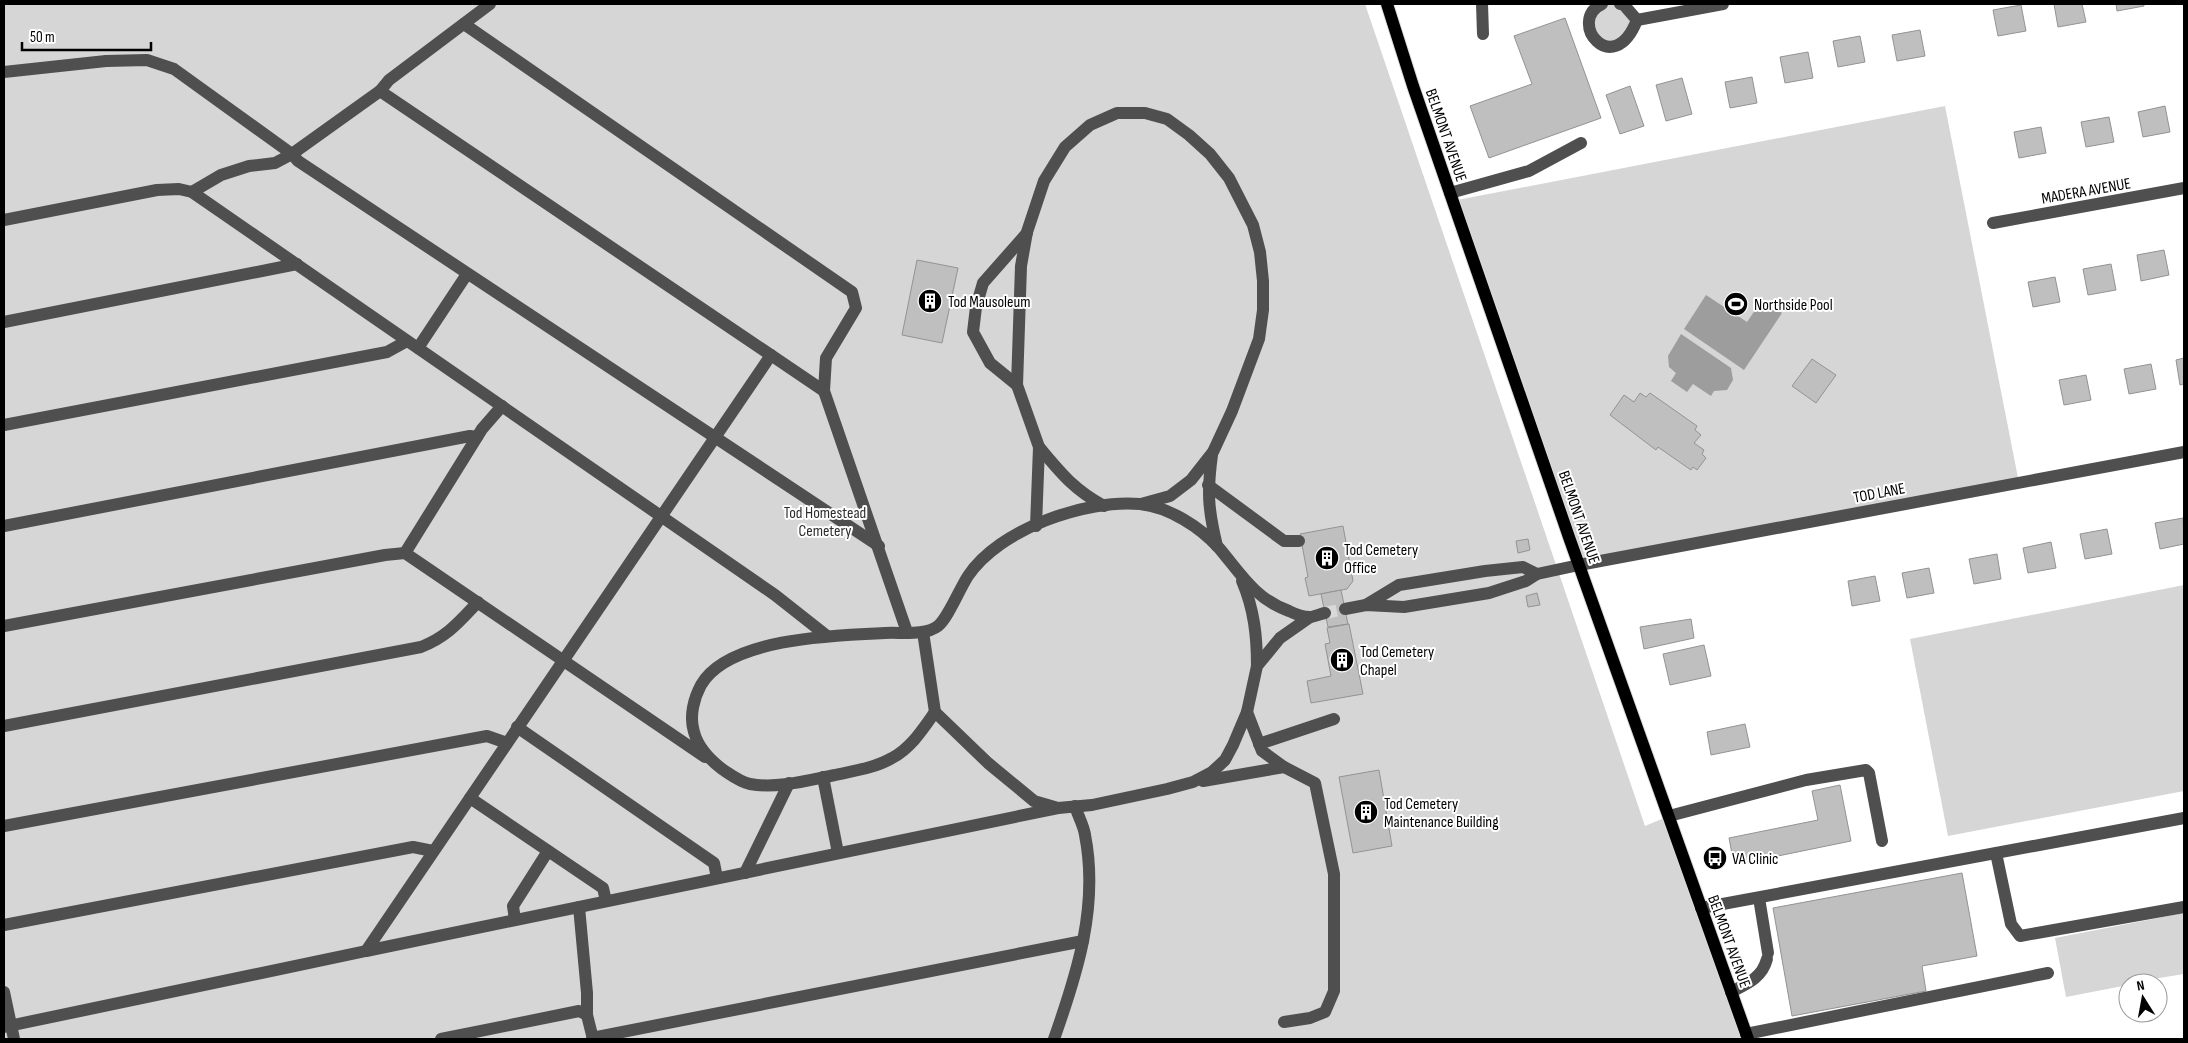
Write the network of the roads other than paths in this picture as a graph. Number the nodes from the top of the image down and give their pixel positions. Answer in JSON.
{"nodes":[{"id":1,"x":490,"y":4,"type":"edge"},
{"id":2,"x":1387,"y":4,"type":"edge"},
{"id":3,"x":1482,"y":4,"type":"edge"},
{"id":4,"x":1602,"y":4,"type":"edge"},
{"id":5,"x":1620,"y":4,"type":"edge"},
{"id":6,"x":1723,"y":4,"type":"edge"},
{"id":7,"x":1637,"y":20,"type":"junction"},
{"id":8,"x":464,"y":24,"type":"junction"},
{"id":9,"x":1483,"y":34,"type":"dead end"},
{"id":10,"x":4,"y":72,"type":"edge"},
{"id":11,"x":380,"y":91,"type":"junction"},
{"id":12,"x":1581,"y":143,"type":"dead end"},
{"id":13,"x":292,"y":154,"type":"junction"},
{"id":14,"x":2184,"y":188,"type":"edge"},
{"id":15,"x":192,"y":192,"type":"junction"},
{"id":16,"x":1450,"y":193,"type":"junction"},
{"id":17,"x":4,"y":220,"type":"edge"},
{"id":18,"x":1993,"y":223,"type":"dead end"},
{"id":19,"x":1027,"y":232,"type":"junction"},
{"id":20,"x":297,"y":264,"type":"junction"},
{"id":21,"x":468,"y":274,"type":"junction"},
{"id":22,"x":4,"y":322,"type":"edge"},
{"id":23,"x":407,"y":341,"type":"junction"},
{"id":24,"x":418,"y":348,"type":"junction"},
{"id":25,"x":771,"y":355,"type":"junction"},
{"id":26,"x":1017,"y":385,"type":"junction"},
{"id":27,"x":824,"y":391,"type":"junction"},
{"id":28,"x":502,"y":406,"type":"junction"},
{"id":29,"x":4,"y":425,"type":"edge"},
{"id":30,"x":477,"y":437,"type":"junction"},
{"id":31,"x":716,"y":438,"type":"junction"},
{"id":32,"x":1040,"y":447,"type":"junction"},
{"id":33,"x":1213,"y":452,"type":"junction"},
{"id":34,"x":2184,"y":452,"type":"edge"},
{"id":35,"x":1208,"y":485,"type":"junction"},
{"id":36,"x":1141,"y":504,"type":"junction"},
{"id":37,"x":1104,"y":506,"type":"junction"},
{"id":38,"x":661,"y":516,"type":"junction"},
{"id":39,"x":4,"y":526,"type":"edge"},
{"id":40,"x":1036,"y":526,"type":"junction"},
{"id":41,"x":1299,"y":541,"type":"dead end"},
{"id":42,"x":879,"y":546,"type":"junction"},
{"id":43,"x":1218,"y":547,"type":"junction"},
{"id":44,"x":405,"y":553,"type":"junction"},
{"id":45,"x":1579,"y":565,"type":"junction"},
{"id":46,"x":1499,"y":569,"type":"junction"},
{"id":47,"x":1239,"y":574,"type":"junction"},
{"id":48,"x":1537,"y":574,"type":"junction"},
{"id":49,"x":1503,"y":588,"type":"junction"},
{"id":50,"x":478,"y":602,"type":"junction"},
{"id":51,"x":1366,"y":605,"type":"junction"},
{"id":52,"x":1345,"y":609,"type":"tunnel mouth"},
{"id":53,"x":1325,"y":614,"type":"tunnel mouth"},
{"id":54,"x":1310,"y":617,"type":"junction"},
{"id":55,"x":4,"y":626,"type":"edge"},
{"id":56,"x":907,"y":632,"type":"junction"},
{"id":57,"x":922,"y":632,"type":"junction"},
{"id":58,"x":827,"y":636,"type":"junction"},
{"id":59,"x":563,"y":660,"type":"junction"},
{"id":60,"x":1257,"y":666,"type":"junction"},
{"id":61,"x":936,"y":712,"type":"junction"},
{"id":62,"x":1247,"y":712,"type":"junction"},
{"id":63,"x":1334,"y":719,"type":"dead end"},
{"id":64,"x":4,"y":726,"type":"edge"},
{"id":65,"x":517,"y":727,"type":"junction"},
{"id":66,"x":507,"y":742,"type":"junction"},
{"id":67,"x":1260,"y":744,"type":"junction"},
{"id":68,"x":711,"y":761,"type":"junction"},
{"id":69,"x":1284,"y":768,"type":"junction"},
{"id":70,"x":823,"y":777,"type":"junction"},
{"id":71,"x":1193,"y":782,"type":"junction"},
{"id":72,"x":789,"y":783,"type":"junction"},
{"id":73,"x":470,"y":798,"type":"junction"},
{"id":74,"x":1075,"y":806,"type":"junction"},
{"id":75,"x":1058,"y":808,"type":"junction"},
{"id":76,"x":1669,"y":816,"type":"junction"},
{"id":77,"x":2184,"y":818,"type":"edge"},
{"id":78,"x":4,"y":826,"type":"edge"},
{"id":79,"x":1882,"y":841,"type":"dead end"},
{"id":80,"x":433,"y":851,"type":"junction"},
{"id":81,"x":548,"y":851,"type":"junction"},
{"id":82,"x":838,"y":853,"type":"junction"},
{"id":83,"x":1996,"y":853,"type":"junction"},
{"id":84,"x":745,"y":872,"type":"junction"},
{"id":85,"x":717,"y":878,"type":"junction"},
{"id":86,"x":1759,"y":898,"type":"junction"},
{"id":87,"x":606,"y":901,"type":"junction"},
{"id":88,"x":579,"y":907,"type":"junction"},
{"id":89,"x":2184,"y":907,"type":"edge"},
{"id":90,"x":1701,"y":908,"type":"junction"},
{"id":91,"x":515,"y":920,"type":"junction"},
{"id":92,"x":4,"y":925,"type":"edge"},
{"id":93,"x":1083,"y":941,"type":"junction"},
{"id":94,"x":366,"y":951,"type":"junction"},
{"id":95,"x":2048,"y":972,"type":"dead end"},
{"id":96,"x":4,"y":992,"type":"edge"},
{"id":97,"x":1731,"y":992,"type":"junction"},
{"id":98,"x":586,"y":1015,"type":"junction"},
{"id":99,"x":1284,"y":1022,"type":"dead end"},
{"id":100,"x":8,"y":1026,"type":"edge"},
{"id":101,"x":1747,"y":1036,"type":"edge"},
{"id":102,"x":14,"y":1039,"type":"edge"},
{"id":103,"x":441,"y":1039,"type":"edge"},
{"id":104,"x":593,"y":1039,"type":"edge"},
{"id":105,"x":1054,"y":1039,"type":"edge"}],
"edges":[{"from":1,"to":8,"type":"street"},
{"from":2,"to":16,"type":"main road","name":"BELMONT AVENUE"},
{"from":3,"to":9,"type":"street"},
{"from":4,"to":7,"type":"street"},
{"from":5,"to":7,"type":"street"},
{"from":6,"to":7,"type":"street"},
{"from":8,"to":11,"type":"street"},
{"from":8,"to":27,"type":"street"},
{"from":10,"to":13,"type":"street"},
{"from":11,"to":13,"type":"street"},
{"from":11,"to":25,"type":"street"},
{"from":12,"to":16,"type":"street"},
{"from":13,"to":15,"type":"street"},
{"from":13,"to":21,"type":"street"},
{"from":14,"to":18,"type":"street","name":"MADERA AVENUE"},
{"from":15,"to":17,"type":"street"},
{"from":15,"to":20,"type":"street"},
{"from":16,"to":45,"type":"main road","name":"BELMONT AVENUE"},
{"from":19,"to":26,"type":"street"},
{"from":19,"to":26,"type":"street"},
{"from":19,"to":33,"type":"street"},
{"from":20,"to":22,"type":"street"},
{"from":20,"to":23,"type":"street"},
{"from":21,"to":24,"type":"street"},
{"from":21,"to":31,"type":"street"},
{"from":23,"to":24,"type":"street"},
{"from":23,"to":29,"type":"street"},
{"from":24,"to":28,"type":"street"},
{"from":25,"to":27,"type":"street"},
{"from":25,"to":31,"type":"street"},
{"from":26,"to":32,"type":"street"},
{"from":27,"to":42,"type":"street"},
{"from":28,"to":30,"type":"street"},
{"from":28,"to":38,"type":"street"},
{"from":30,"to":39,"type":"street"},
{"from":30,"to":44,"type":"street"},
{"from":31,"to":38,"type":"street"},
{"from":31,"to":42,"type":"street"},
{"from":32,"to":37,"type":"street"},
{"from":32,"to":40,"type":"street"},
{"from":33,"to":35,"type":"street"},
{"from":33,"to":36,"type":"street"},
{"from":34,"to":45,"type":"street","name":"TOD LANE"},
{"from":35,"to":41,"type":"street"},
{"from":35,"to":43,"type":"street"},
{"from":36,"to":37,"type":"street"},
{"from":36,"to":43,"type":"street"},
{"from":37,"to":40,"type":"street"},
{"from":38,"to":58,"type":"street"},
{"from":38,"to":59,"type":"street"},
{"from":40,"to":57,"type":"street"},
{"from":42,"to":56,"type":"street"},
{"from":43,"to":47,"type":"street"},
{"from":44,"to":50,"type":"street"},
{"from":44,"to":55,"type":"street"},
{"from":45,"to":48,"type":"street","name":"TOD LANE"},
{"from":45,"to":76,"type":"main road","name":"BELMONT AVENUE"},
{"from":46,"to":48,"type":"street"},
{"from":46,"to":49,"type":"street"},
{"from":46,"to":51,"type":"street"},
{"from":47,"to":54,"type":"street"},
{"from":47,"to":60,"type":"street"},
{"from":48,"to":49,"type":"street"},
{"from":49,"to":51,"type":"street"},
{"from":50,"to":59,"type":"street"},
{"from":50,"to":64,"type":"street"},
{"from":51,"to":52,"type":"street"},
{"from":53,"to":54,"type":"street"},
{"from":54,"to":60,"type":"street"},
{"from":56,"to":57,"type":"street"},
{"from":56,"to":58,"type":"street"},
{"from":57,"to":61,"type":"street"},
{"from":58,"to":68,"type":"street"},
{"from":59,"to":65,"type":"street"},
{"from":59,"to":68,"type":"street"},
{"from":60,"to":62,"type":"street"},
{"from":61,"to":70,"type":"street"},
{"from":61,"to":75,"type":"street"},
{"from":62,"to":67,"type":"street"},
{"from":62,"to":71,"type":"street"},
{"from":63,"to":67,"type":"street"},
{"from":65,"to":66,"type":"street"},
{"from":65,"to":85,"type":"street"},
{"from":66,"to":73,"type":"street"},
{"from":66,"to":78,"type":"street"},
{"from":67,"to":69,"type":"street"},
{"from":68,"to":72,"type":"street"},
{"from":69,"to":71,"type":"street"},
{"from":69,"to":99,"type":"street"},
{"from":70,"to":72,"type":"street"},
{"from":70,"to":82,"type":"street"},
{"from":71,"to":74,"type":"street"},
{"from":72,"to":84,"type":"street"},
{"from":73,"to":80,"type":"street"},
{"from":73,"to":81,"type":"street"},
{"from":74,"to":75,"type":"street"},
{"from":74,"to":93,"type":"street"},
{"from":75,"to":82,"type":"street"},
{"from":76,"to":79,"type":"street"},
{"from":76,"to":90,"type":"main road","name":"BELMONT AVENUE"},
{"from":77,"to":83,"type":"street"},
{"from":80,"to":92,"type":"street"},
{"from":80,"to":94,"type":"street"},
{"from":81,"to":87,"type":"street"},
{"from":81,"to":91,"type":"street"},
{"from":82,"to":84,"type":"street"},
{"from":83,"to":86,"type":"street"},
{"from":83,"to":89,"type":"street"},
{"from":84,"to":85,"type":"street"},
{"from":85,"to":87,"type":"street"},
{"from":86,"to":90,"type":"street"},
{"from":86,"to":97,"type":"street"},
{"from":87,"to":88,"type":"street"},
{"from":88,"to":91,"type":"street"},
{"from":88,"to":98,"type":"street"},
{"from":90,"to":97,"type":"main road","name":"BELMONT AVENUE"},
{"from":91,"to":94,"type":"street"},
{"from":93,"to":104,"type":"street"},
{"from":93,"to":105,"type":"street"},
{"from":94,"to":100,"type":"street"},
{"from":95,"to":101,"type":"street"},
{"from":96,"to":100,"type":"street"},
{"from":97,"to":101,"type":"main road","name":"BELMONT AVENUE"},
{"from":98,"to":103,"type":"street"},
{"from":98,"to":104,"type":"street"},
{"from":100,"to":102,"type":"street"}]}
